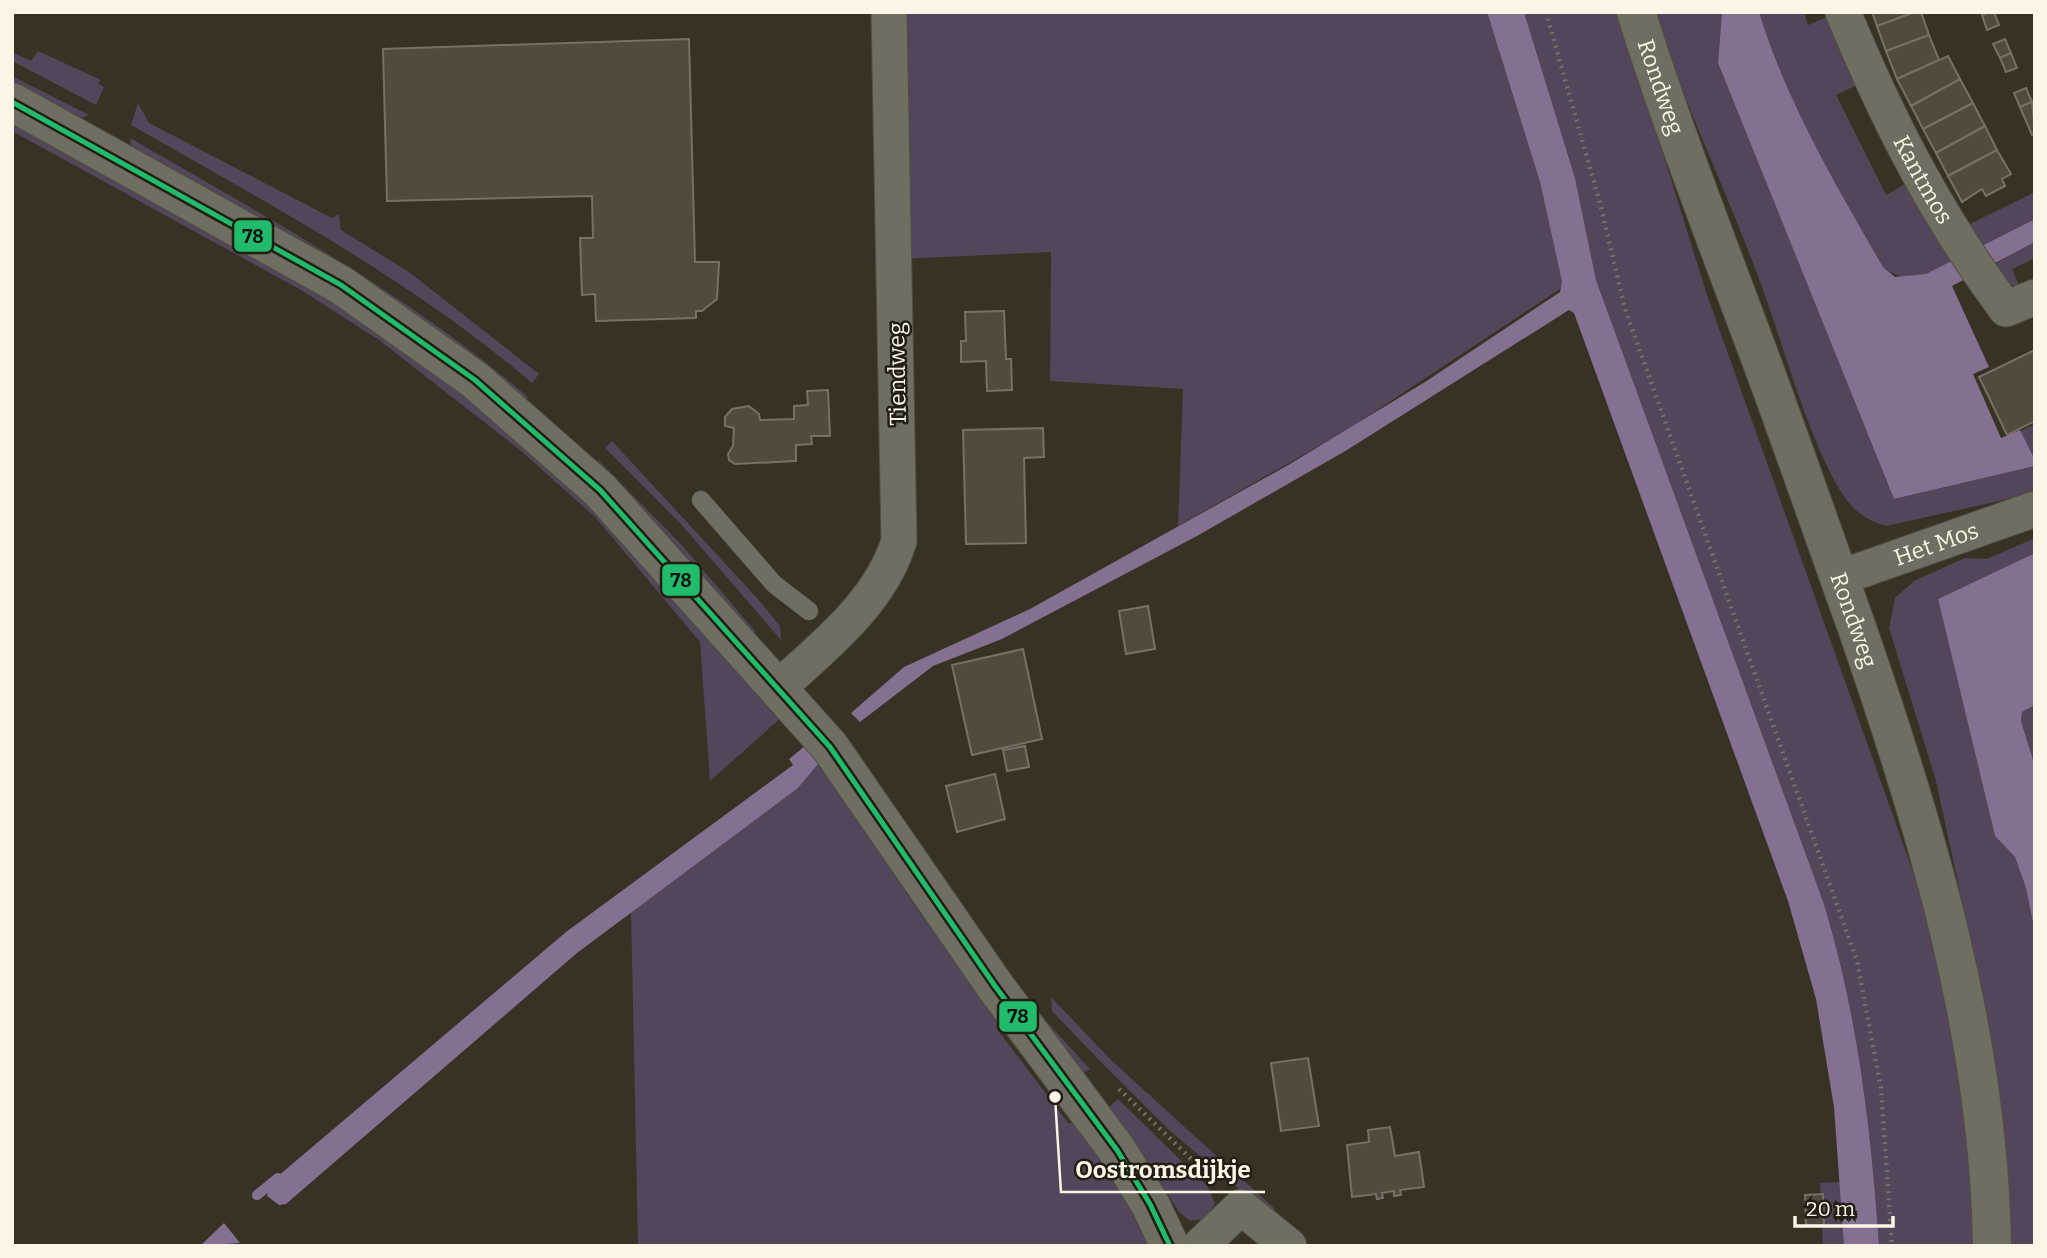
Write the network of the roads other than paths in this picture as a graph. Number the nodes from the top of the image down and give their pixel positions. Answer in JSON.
{"nodes":[{"id":1,"x":889,"y":12,"type":"edge"},
{"id":2,"x":1636,"y":12,"type":"edge"},
{"id":3,"x":1843,"y":12,"type":"edge"},
{"id":4,"x":12,"y":102,"type":"edge"},
{"id":5,"x":2035,"y":297,"type":"edge"},
{"id":6,"x":701,"y":500,"type":"dead end"},
{"id":7,"x":2035,"y":509,"type":"edge"},
{"id":8,"x":1839,"y":578,"type":"junction"},
{"id":9,"x":810,"y":611,"type":"dead end"},
{"id":10,"x":777,"y":689,"type":"junction"},
{"id":11,"x":1170,"y":1246,"type":"edge"},
{"id":12,"x":1200,"y":1246,"type":"edge"},
{"id":13,"x":1289,"y":1246,"type":"edge"},
{"id":14,"x":1992,"y":1246,"type":"edge"}],
"edges":[{"from":1,"to":10,"type":"street","name":"Tiendweg"},
{"from":2,"to":8,"type":"street","name":"Rondweg"},
{"from":3,"to":5,"type":"street","name":"Kantmos"},
{"from":4,"to":10,"type":"street"},
{"from":6,"to":9,"type":"lane"},
{"from":7,"to":8,"type":"street","name":"Het Mos"},
{"from":8,"to":14,"type":"street","name":"Rondweg"},
{"from":10,"to":11,"type":"street"},
{"from":12,"to":13,"type":"street"}]}
